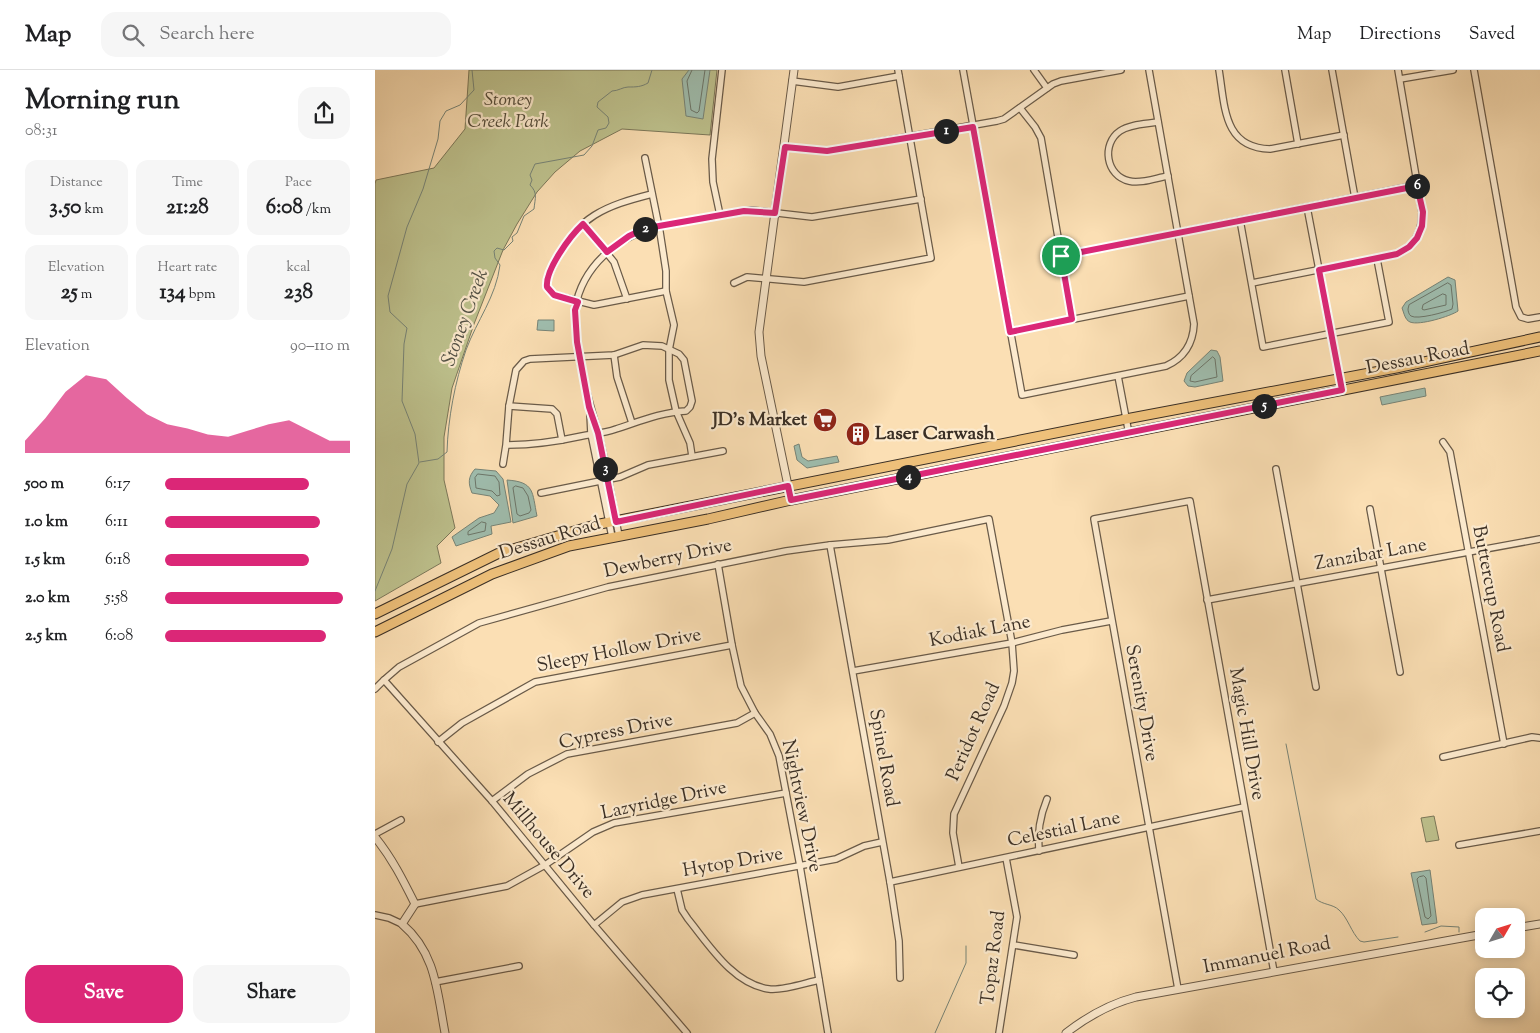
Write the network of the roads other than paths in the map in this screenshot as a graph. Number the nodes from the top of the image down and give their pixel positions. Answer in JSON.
{"nodes":[{"id":1,"x":722,"y":70,"type":"edge"},
{"id":2,"x":794,"y":70,"type":"edge"},
{"id":3,"x":963,"y":70,"type":"edge"},
{"id":4,"x":1034,"y":70,"type":"edge"},
{"id":5,"x":1121,"y":70,"type":"edge"},
{"id":6,"x":1149,"y":70,"type":"edge"},
{"id":7,"x":1219,"y":70,"type":"edge"},
{"id":8,"x":1285,"y":70,"type":"edge"},
{"id":9,"x":1332,"y":70,"type":"edge"},
{"id":10,"x":1398,"y":70,"type":"edge"},
{"id":11,"x":1453,"y":70,"type":"edge"},
{"id":12,"x":1474,"y":70,"type":"edge"},
{"id":13,"x":899,"y":73,"type":"edge"},
{"id":14,"x":1400,"y":79,"type":"junction"},
{"id":15,"x":792,"y":81,"type":"junction"},
{"id":16,"x":1047,"y":88,"type":"junction"},
{"id":17,"x":1021,"y":108,"type":"junction"},
{"id":18,"x":1158,"y":122,"type":"junction"},
{"id":19,"x":973,"y":127,"type":"junction"},
{"id":20,"x":1344,"y":135,"type":"junction"},
{"id":21,"x":910,"y":137,"type":"junction"},
{"id":22,"x":1298,"y":144,"type":"junction"},
{"id":23,"x":785,"y":147,"type":"junction"},
{"id":24,"x":645,"y":158,"type":"dead end"},
{"id":25,"x":1168,"y":176,"type":"junction"},
{"id":26,"x":1417,"y":186,"type":"junction"},
{"id":27,"x":653,"y":194,"type":"junction"},
{"id":28,"x":1355,"y":198,"type":"junction"},
{"id":29,"x":921,"y":199,"type":"junction"},
{"id":30,"x":1307,"y":207,"type":"junction"},
{"id":31,"x":775,"y":213,"type":"junction"},
{"id":32,"x":719,"y":215,"type":"junction"},
{"id":33,"x":1240,"y":220,"type":"junction"},
{"id":34,"x":583,"y":224,"type":"junction"},
{"id":35,"x":659,"y":226,"type":"junction"},
{"id":36,"x":1177,"y":232,"type":"junction"},
{"id":37,"x":607,"y":252,"type":"junction"},
{"id":38,"x":1061,"y":256,"type":"junction"},
{"id":39,"x":1377,"y":259,"type":"junction"},
{"id":40,"x":1319,"y":270,"type":"junction"},
{"id":41,"x":766,"y":278,"type":"junction"},
{"id":42,"x":733,"y":283,"type":"dead end"},
{"id":43,"x":1252,"y":283,"type":"junction"},
{"id":44,"x":666,"y":291,"type":"junction"},
{"id":45,"x":1189,"y":296,"type":"junction"},
{"id":46,"x":627,"y":299,"type":"junction"},
{"id":47,"x":578,"y":302,"type":"junction"},
{"id":48,"x":1540,"y":317,"type":"edge"},
{"id":49,"x":1072,"y":319,"type":"junction"},
{"id":50,"x":1010,"y":332,"type":"junction"},
{"id":51,"x":1331,"y":333,"type":"junction"},
{"id":52,"x":1540,"y":337,"type":"edge"},
{"id":53,"x":669,"y":350,"type":"junction"},
{"id":54,"x":1540,"y":351,"type":"edge"},
{"id":55,"x":614,"y":355,"type":"junction"},
{"id":56,"x":580,"y":356,"type":"junction"},
{"id":57,"x":1118,"y":376,"type":"junction"},
{"id":58,"x":1339,"y":379,"type":"junction"},
{"id":59,"x":1342,"y":390,"type":"junction"},
{"id":60,"x":509,"y":406,"type":"junction"},
{"id":61,"x":589,"y":407,"type":"junction"},
{"id":62,"x":676,"y":411,"type":"junction"},
{"id":63,"x":1126,"y":419,"type":"junction"},
{"id":64,"x":632,"y":423,"type":"junction"},
{"id":65,"x":598,"y":433,"type":"junction"},
{"id":66,"x":591,"y":434,"type":"junction"},
{"id":67,"x":1129,"y":434,"type":"junction"},
{"id":68,"x":562,"y":440,"type":"junction"},
{"id":69,"x":1443,"y":442,"type":"dead end"},
{"id":70,"x":506,"y":445,"type":"junction"},
{"id":71,"x":723,"y":451,"type":"dead end"},
{"id":72,"x":692,"y":456,"type":"junction"},
{"id":73,"x":503,"y":464,"type":"dead end"},
{"id":74,"x":1276,"y":469,"type":"dead end"},
{"id":75,"x":608,"y":480,"type":"junction"},
{"id":76,"x":600,"y":481,"type":"junction"},
{"id":77,"x":788,"y":486,"type":"junction"},
{"id":78,"x":541,"y":493,"type":"dead end"},
{"id":79,"x":791,"y":500,"type":"junction"},
{"id":80,"x":1190,"y":501,"type":"joint"},
{"id":81,"x":1370,"y":509,"type":"dead end"},
{"id":82,"x":989,"y":519,"type":"joint"},
{"id":83,"x":613,"y":523,"type":"junction"},
{"id":84,"x":616,"y":537,"type":"junction"},
{"id":85,"x":1540,"y":540,"type":"edge"},
{"id":86,"x":830,"y":545,"type":"junction"},
{"id":87,"x":1468,"y":552,"type":"junction"},
{"id":88,"x":718,"y":564,"type":"junction"},
{"id":89,"x":1381,"y":568,"type":"junction"},
{"id":90,"x":1297,"y":584,"type":"junction"},
{"id":91,"x":1207,"y":600,"type":"junction"},
{"id":92,"x":375,"y":614,"type":"edge"},
{"id":93,"x":1111,"y":621,"type":"junction"},
{"id":94,"x":375,"y":632,"type":"edge"},
{"id":95,"x":1012,"y":643,"type":"junction"},
{"id":96,"x":732,"y":645,"type":"junction"},
{"id":97,"x":853,"y":671,"type":"junction"},
{"id":98,"x":1400,"y":672,"type":"dead end"},
{"id":99,"x":383,"y":680,"type":"junction"},
{"id":100,"x":1316,"y":687,"type":"dead end"},
{"id":101,"x":375,"y":690,"type":"edge"},
{"id":102,"x":755,"y":712,"type":"junction"},
{"id":103,"x":1540,"y":738,"type":"edge"},
{"id":104,"x":438,"y":742,"type":"junction"},
{"id":105,"x":1504,"y":744,"type":"junction"},
{"id":106,"x":1443,"y":756,"type":"dead end"},
{"id":107,"x":786,"y":793,"type":"junction"},
{"id":108,"x":1047,"y":798,"type":"dead end"},
{"id":109,"x":492,"y":801,"type":"junction"},
{"id":110,"x":1244,"y":807,"type":"junction"},
{"id":111,"x":401,"y":820,"type":"dead end"},
{"id":112,"x":1149,"y":828,"type":"junction"},
{"id":113,"x":1540,"y":831,"type":"edge"},
{"id":114,"x":375,"y":834,"type":"edge"},
{"id":115,"x":375,"y":838,"type":"edge"},
{"id":116,"x":882,"y":842,"type":"junction"},
{"id":117,"x":1459,"y":845,"type":"dead end"},
{"id":118,"x":1039,"y":851,"type":"junction"},
{"id":119,"x":1006,"y":858,"type":"junction"},
{"id":120,"x":545,"y":865,"type":"junction"},
{"id":121,"x":800,"y":866,"type":"junction"},
{"id":122,"x":959,"y":867,"type":"junction"},
{"id":123,"x":890,"y":882,"type":"junction"},
{"id":124,"x":677,"y":888,"type":"junction"},
{"id":125,"x":415,"y":904,"type":"junction"},
{"id":126,"x":375,"y":915,"type":"edge"},
{"id":127,"x":402,"y":924,"type":"junction"},
{"id":128,"x":1540,"y":924,"type":"edge"},
{"id":129,"x":594,"y":925,"type":"junction"},
{"id":130,"x":1525,"y":926,"type":"edge"},
{"id":131,"x":1475,"y":936,"type":"edge"},
{"id":132,"x":1014,"y":945,"type":"junction"},
{"id":133,"x":1074,"y":955,"type":"dead end"},
{"id":134,"x":519,"y":966,"type":"dead end"},
{"id":135,"x":1274,"y":972,"type":"junction"},
{"id":136,"x":900,"y":978,"type":"dead end"},
{"id":137,"x":819,"y":980,"type":"junction"},
{"id":138,"x":435,"y":982,"type":"junction"},
{"id":139,"x":1178,"y":989,"type":"junction"},
{"id":140,"x":445,"y":1033,"type":"edge"},
{"id":141,"x":687,"y":1033,"type":"edge"},
{"id":142,"x":828,"y":1033,"type":"edge"},
{"id":143,"x":999,"y":1033,"type":"edge"},
{"id":144,"x":1065,"y":1033,"type":"edge"}],
"edges":[{"from":1,"to":32,"type":"street"},
{"from":2,"to":15,"type":"street"},
{"from":3,"to":19,"type":"street"},
{"from":4,"to":16,"type":"street"},
{"from":5,"to":16,"type":"street"},
{"from":6,"to":18,"type":"street"},
{"from":7,"to":22,"type":"street"},
{"from":8,"to":22,"type":"street"},
{"from":9,"to":20,"type":"street"},
{"from":10,"to":14,"type":"street"},
{"from":11,"to":14,"type":"street"},
{"from":12,"to":48,"type":"street"},
{"from":13,"to":15,"type":"street"},
{"from":13,"to":21,"type":"street"},
{"from":14,"to":26,"type":"street"},
{"from":15,"to":23,"type":"street"},
{"from":16,"to":17,"type":"street"},
{"from":17,"to":19,"type":"street"},
{"from":17,"to":38,"type":"street"},
{"from":18,"to":25,"type":"street"},
{"from":18,"to":25,"type":"street"},
{"from":19,"to":21,"type":"street"},
{"from":19,"to":50,"type":"street"},
{"from":20,"to":22,"type":"street"},
{"from":20,"to":28,"type":"street"},
{"from":21,"to":23,"type":"street"},
{"from":21,"to":29,"type":"street"},
{"from":23,"to":31,"type":"street"},
{"from":24,"to":27,"type":"street"},
{"from":25,"to":36,"type":"street"},
{"from":26,"to":28,"type":"street"},
{"from":26,"to":39,"type":"street"},
{"from":27,"to":34,"type":"street"},
{"from":27,"to":35,"type":"street"},
{"from":28,"to":30,"type":"street"},
{"from":29,"to":31,"type":"street"},
{"from":29,"to":41,"type":"street"},
{"from":30,"to":33,"type":"street"},
{"from":30,"to":40,"type":"street"},
{"from":31,"to":32,"type":"street"},
{"from":31,"to":41,"type":"street"},
{"from":32,"to":35,"type":"street"},
{"from":33,"to":36,"type":"street"},
{"from":33,"to":43,"type":"street"},
{"from":34,"to":37,"type":"street"},
{"from":34,"to":47,"type":"street"},
{"from":35,"to":37,"type":"street"},
{"from":35,"to":44,"type":"street"},
{"from":36,"to":38,"type":"street"},
{"from":36,"to":45,"type":"street"},
{"from":37,"to":46,"type":"street"},
{"from":37,"to":47,"type":"street"},
{"from":38,"to":49,"type":"street"},
{"from":39,"to":40,"type":"street"},
{"from":39,"to":51,"type":"street"},
{"from":40,"to":43,"type":"street"},
{"from":40,"to":51,"type":"street"},
{"from":41,"to":42,"type":"street"},
{"from":41,"to":77,"type":"street"},
{"from":43,"to":51,"type":"street"},
{"from":44,"to":46,"type":"street"},
{"from":44,"to":53,"type":"street"},
{"from":45,"to":49,"type":"street"},
{"from":45,"to":57,"type":"street"},
{"from":46,"to":47,"type":"street"},
{"from":47,"to":56,"type":"street"},
{"from":49,"to":50,"type":"street"},
{"from":50,"to":57,"type":"street"},
{"from":51,"to":58,"type":"street"},
{"from":52,"to":58,"type":"main road","name":"Dessau Road"},
{"from":53,"to":55,"type":"street"},
{"from":53,"to":62,"type":"street"},
{"from":53,"to":62,"type":"street"},
{"from":54,"to":59,"type":"main road","name":"Dessau Road"},
{"from":55,"to":56,"type":"street"},
{"from":55,"to":64,"type":"street"},
{"from":56,"to":60,"type":"street"},
{"from":56,"to":61,"type":"street"},
{"from":57,"to":63,"type":"street"},
{"from":58,"to":59,"type":"street"},
{"from":58,"to":63,"type":"main road","name":"Dessau Road"},
{"from":59,"to":67,"type":"main road","name":"Dessau Road"},
{"from":60,"to":68,"type":"street"},
{"from":60,"to":70,"type":"street"},
{"from":61,"to":65,"type":"street"},
{"from":61,"to":66,"type":"street"},
{"from":62,"to":64,"type":"street"},
{"from":62,"to":72,"type":"street"},
{"from":63,"to":67,"type":"street"},
{"from":63,"to":77,"type":"main road","name":"Dessau Road"},
{"from":64,"to":65,"type":"street"},
{"from":65,"to":66,"type":"street"},
{"from":65,"to":75,"type":"street"},
{"from":66,"to":68,"type":"street"},
{"from":66,"to":76,"type":"street"},
{"from":67,"to":79,"type":"main road","name":"Dessau Road"},
{"from":68,"to":70,"type":"street"},
{"from":69,"to":87,"type":"street","name":"Buttercup Road"},
{"from":70,"to":73,"type":"street"},
{"from":71,"to":72,"type":"street"},
{"from":72,"to":75,"type":"street"},
{"from":74,"to":90,"type":"street"},
{"from":75,"to":76,"type":"street"},
{"from":75,"to":83,"type":"street"},
{"from":76,"to":78,"type":"street"},
{"from":76,"to":83,"type":"street"},
{"from":77,"to":79,"type":"street"},
{"from":77,"to":83,"type":"main road","name":"Dessau Road"},
{"from":79,"to":84,"type":"main road","name":"Dessau Road"},
{"from":80,"to":91,"type":"street","name":"Magic Hill Drive"},
{"from":80,"to":93,"type":"street","name":"Serenity Drive"},
{"from":81,"to":89,"type":"street"},
{"from":82,"to":86,"type":"street","name":"Dewberry Drive"},
{"from":82,"to":95,"type":"street","name":"Peridot Road"},
{"from":83,"to":84,"type":"street"},
{"from":83,"to":92,"type":"main road","name":"Dessau Road"},
{"from":84,"to":94,"type":"main road","name":"Dessau Road"},
{"from":85,"to":87,"type":"street","name":"Zanzibar Lane"},
{"from":86,"to":88,"type":"street","name":"Dewberry Drive"},
{"from":86,"to":97,"type":"street","name":"Spinel Road"},
{"from":87,"to":89,"type":"street","name":"Zanzibar Lane"},
{"from":87,"to":105,"type":"street","name":"Buttercup Road"},
{"from":88,"to":96,"type":"street","name":"Nightview Drive"},
{"from":88,"to":99,"type":"street","name":"Dewberry Drive"},
{"from":89,"to":90,"type":"street","name":"Zanzibar Lane"},
{"from":89,"to":98,"type":"street"},
{"from":90,"to":91,"type":"street","name":"Zanzibar Lane"},
{"from":90,"to":100,"type":"street"},
{"from":91,"to":110,"type":"street","name":"Magic Hill Drive"},
{"from":93,"to":95,"type":"street","name":"Kodiak Lane"},
{"from":93,"to":112,"type":"street","name":"Serenity Drive"},
{"from":95,"to":97,"type":"street","name":"Kodiak Lane"},
{"from":95,"to":122,"type":"street","name":"Peridot Road"},
{"from":96,"to":102,"type":"street","name":"Nightview Drive"},
{"from":96,"to":104,"type":"street","name":"Sleepy Hollow Drive"},
{"from":97,"to":116,"type":"street","name":"Spinel Road"},
{"from":99,"to":101,"type":"street","name":"Dewberry Drive"},
{"from":99,"to":104,"type":"street","name":"Millhouse Drive"},
{"from":102,"to":107,"type":"street","name":"Nightview Drive"},
{"from":102,"to":109,"type":"street","name":"Cypress Drive"},
{"from":103,"to":105,"type":"street"},
{"from":104,"to":109,"type":"street","name":"Millhouse Drive"},
{"from":105,"to":106,"type":"street"},
{"from":107,"to":120,"type":"street","name":"Lazyridge Drive"},
{"from":107,"to":121,"type":"street","name":"Nightview Drive"},
{"from":108,"to":118,"type":"street"},
{"from":109,"to":120,"type":"street","name":"Millhouse Drive"},
{"from":110,"to":112,"type":"street","name":"Celestial Lane"},
{"from":110,"to":135,"type":"street","name":"Magic Hill Drive"},
{"from":111,"to":114,"type":"street"},
{"from":112,"to":118,"type":"street","name":"Celestial Lane"},
{"from":112,"to":139,"type":"street","name":"Serenity Drive"},
{"from":113,"to":117,"type":"street"},
{"from":115,"to":125,"type":"street"},
{"from":116,"to":121,"type":"street","name":"Hytop Drive"},
{"from":116,"to":123,"type":"street","name":"Spinel Road"},
{"from":118,"to":119,"type":"street","name":"Celestial Lane"},
{"from":119,"to":122,"type":"street","name":"Celestial Lane"},
{"from":119,"to":132,"type":"street","name":"Topaz Road"},
{"from":120,"to":125,"type":"street","name":"Lazyridge Drive"},
{"from":120,"to":129,"type":"street","name":"Millhouse Drive"},
{"from":121,"to":124,"type":"street","name":"Hytop Drive"},
{"from":121,"to":137,"type":"street","name":"Nightview Drive"},
{"from":122,"to":123,"type":"street","name":"Celestial Lane"},
{"from":123,"to":136,"type":"street","name":"Spinel Road"},
{"from":124,"to":129,"type":"street","name":"Hytop Drive"},
{"from":124,"to":137,"type":"street"},
{"from":125,"to":127,"type":"street"},
{"from":126,"to":127,"type":"street"},
{"from":127,"to":138,"type":"street"},
{"from":128,"to":130,"type":"street"},
{"from":129,"to":141,"type":"street","name":"Millhouse Drive"},
{"from":131,"to":135,"type":"street","name":"Immanuel Road"},
{"from":132,"to":133,"type":"street"},
{"from":132,"to":143,"type":"street","name":"Topaz Road"},
{"from":134,"to":138,"type":"street"},
{"from":135,"to":139,"type":"street","name":"Immanuel Road"},
{"from":137,"to":142,"type":"street","name":"Nightview Drive"},
{"from":138,"to":140,"type":"street"},
{"from":139,"to":144,"type":"street","name":"Immanuel Road"}]}
